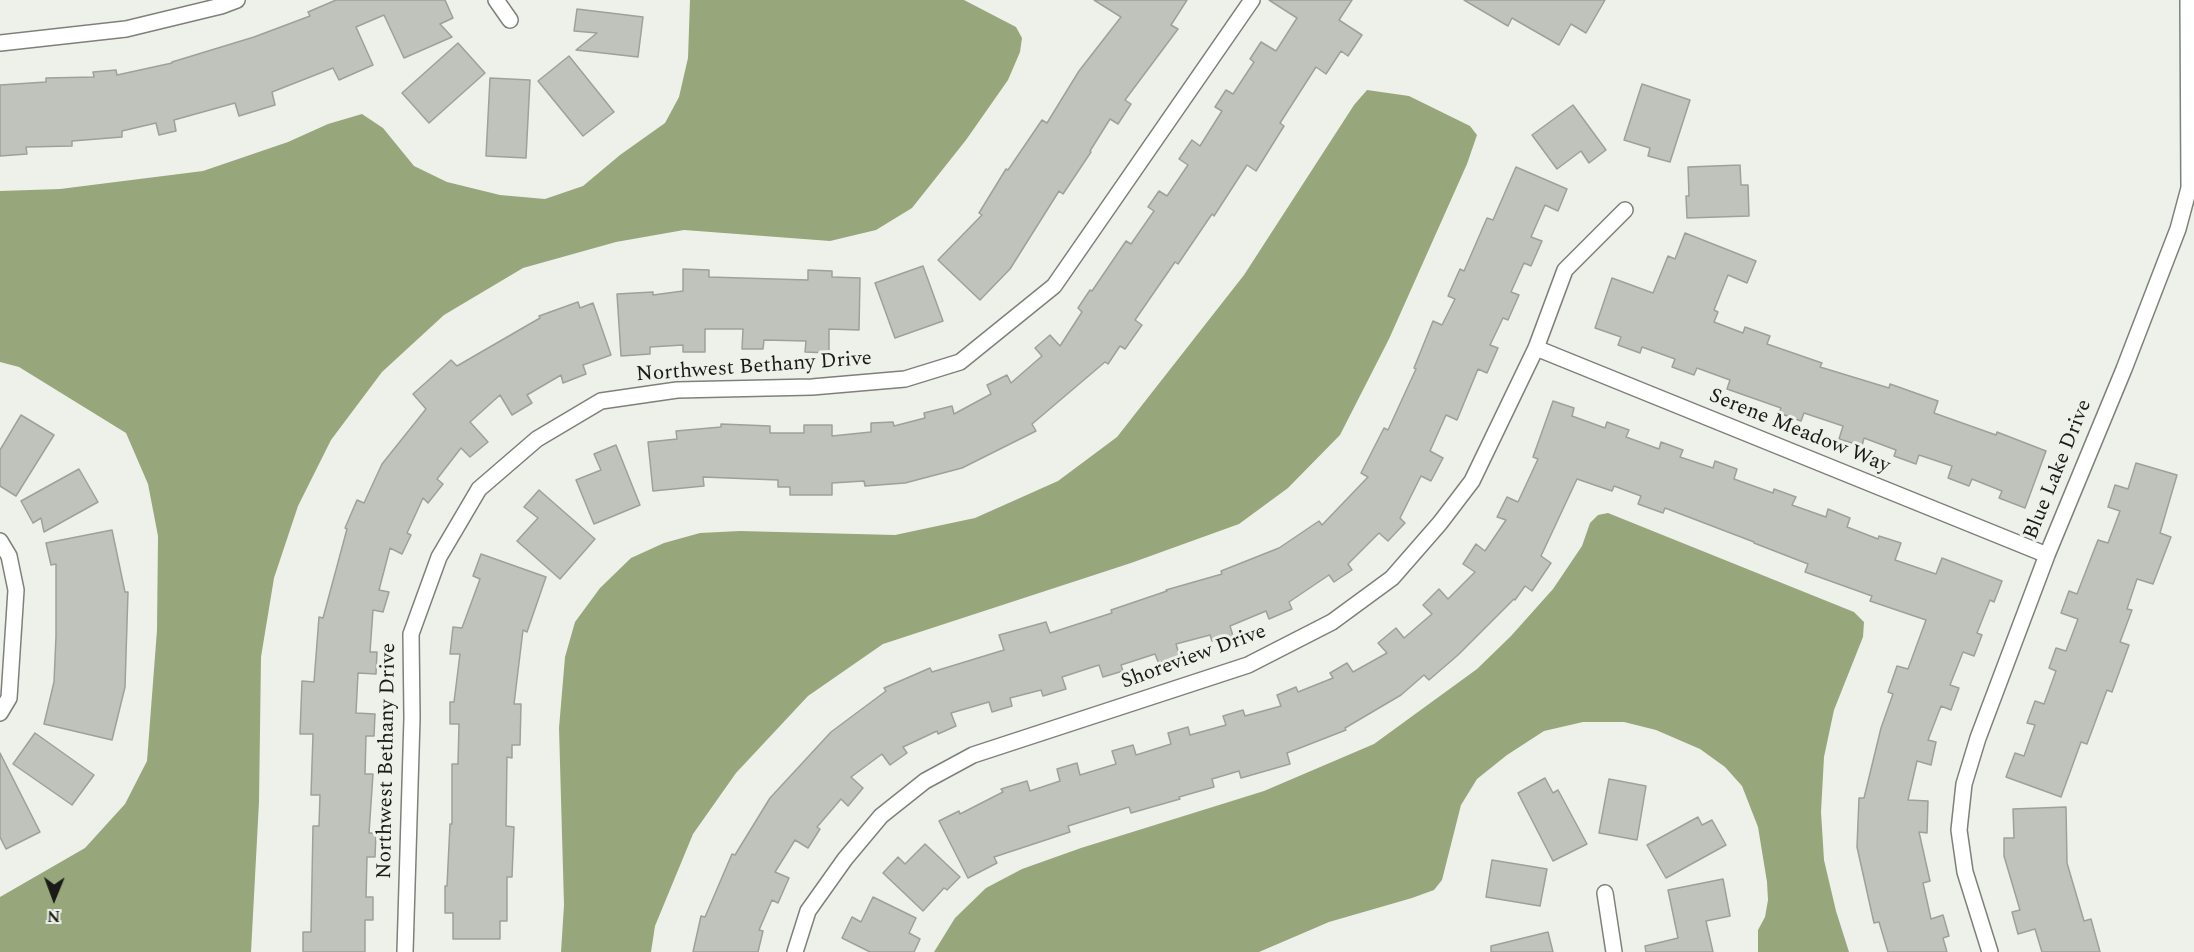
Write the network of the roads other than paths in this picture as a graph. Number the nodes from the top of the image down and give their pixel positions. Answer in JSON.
{"nodes":[{"id":1,"x":237,"y":0,"type":"edge"},
{"id":2,"x":496,"y":0,"type":"edge"},
{"id":3,"x":1252,"y":0,"type":"edge"},
{"id":4,"x":2188,"y":0,"type":"edge"},
{"id":5,"x":510,"y":20,"type":"dead end"},
{"id":6,"x":0,"y":43,"type":"edge"},
{"id":7,"x":1625,"y":210,"type":"dead end"},
{"id":8,"x":1536,"y":348,"type":"junction"},
{"id":9,"x":0,"y":541,"type":"edge"},
{"id":10,"x":2047,"y":555,"type":"junction"},
{"id":11,"x":0,"y":713,"type":"edge"},
{"id":12,"x":1605,"y":893,"type":"dead end"},
{"id":13,"x":405,"y":952,"type":"edge"},
{"id":14,"x":795,"y":952,"type":"edge"},
{"id":15,"x":1614,"y":952,"type":"edge"},
{"id":16,"x":1990,"y":952,"type":"edge"}],
"edges":[{"from":1,"to":6,"type":"street"},
{"from":2,"to":5,"type":"street"},
{"from":3,"to":13,"type":"street","name":"Northwest Bethany Drive"},
{"from":4,"to":10,"type":"street","name":"Blue Lake Drive"},
{"from":7,"to":8,"type":"street","name":"Shoreview Drive"},
{"from":8,"to":10,"type":"street","name":"Serene Meadow Way"},
{"from":8,"to":14,"type":"street","name":"Shoreview Drive"},
{"from":9,"to":11,"type":"street"},
{"from":10,"to":16,"type":"street","name":"Blue Lake Drive"},
{"from":12,"to":15,"type":"street"}]}
